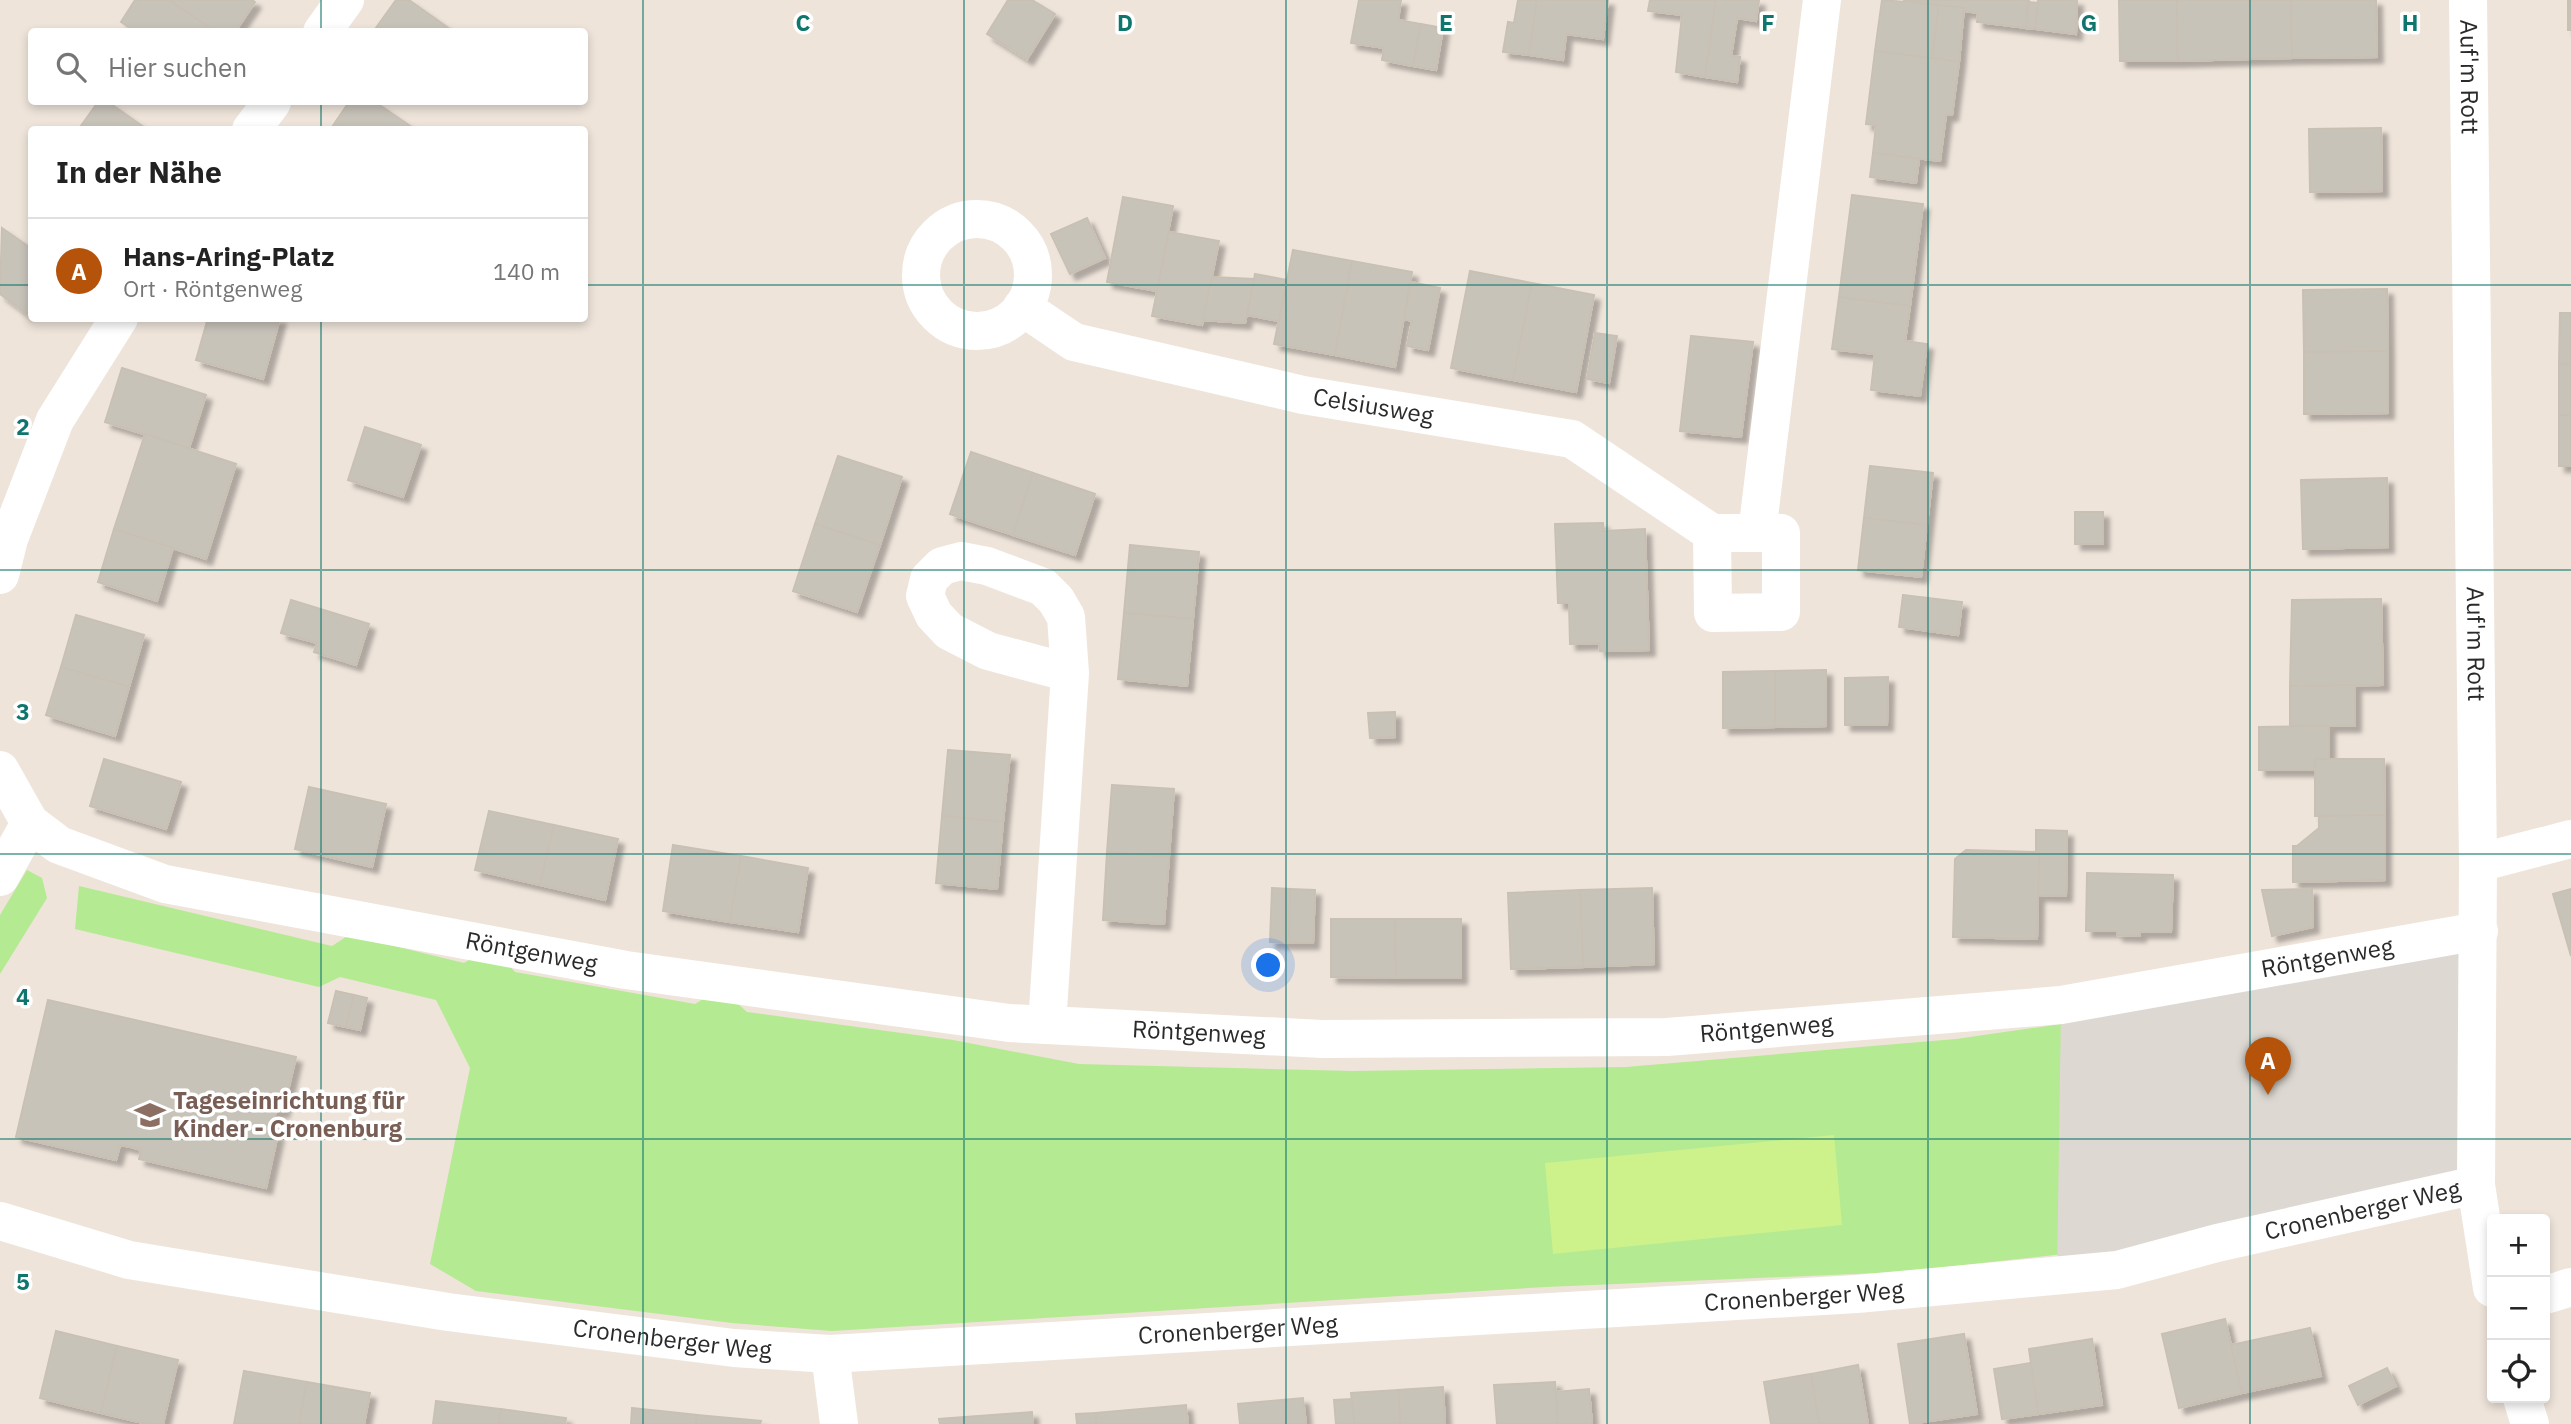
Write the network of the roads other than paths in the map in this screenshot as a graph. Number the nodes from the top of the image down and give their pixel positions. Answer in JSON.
{"nodes":[{"id":1,"x":345,"y":0,"type":"edge"},
{"id":2,"x":1822,"y":0,"type":"edge"},
{"id":3,"x":2468,"y":0,"type":"edge"},
{"id":4,"x":325,"y":28,"type":"edge"},
{"id":5,"x":270,"y":105,"type":"edge"},
{"id":6,"x":254,"y":126,"type":"edge"},
{"id":7,"x":1022,"y":307,"type":"dead end"},
{"id":8,"x":117,"y":322,"type":"edge"},
{"id":9,"x":1712,"y":533,"type":"junction"},
{"id":10,"x":1757,"y":533,"type":"junction"},
{"id":11,"x":0,"y":575,"type":"edge"},
{"id":12,"x":1070,"y":673,"type":"dead end"},
{"id":13,"x":0,"y":770,"type":"edge"},
{"id":14,"x":30,"y":823,"type":"junction"},
{"id":15,"x":2571,"y":839,"type":"edge"},
{"id":16,"x":2479,"y":863,"type":"junction"},
{"id":17,"x":0,"y":877,"type":"edge"},
{"id":18,"x":2479,"y":931,"type":"junction"},
{"id":19,"x":1047,"y":1025,"type":"junction"},
{"id":20,"x":2476,"y":1185,"type":"junction"},
{"id":21,"x":0,"y":1221,"type":"edge"},
{"id":22,"x":2490,"y":1277,"type":"edge"},
{"id":23,"x":2571,"y":1287,"type":"edge"},
{"id":24,"x":2550,"y":1293,"type":"edge"},
{"id":25,"x":830,"y":1354,"type":"junction"},
{"id":26,"x":2524,"y":1403,"type":"edge"},
{"id":27,"x":839,"y":1424,"type":"edge"},
{"id":28,"x":2530,"y":1424,"type":"edge"}],
"edges":[{"from":1,"to":4,"type":"street"},
{"from":2,"to":10,"type":"street"},
{"from":3,"to":16,"type":"street","name":"Auf'm Rott"},
{"from":5,"to":6,"type":"street"},
{"from":7,"to":9,"type":"street","name":"Celsiusweg"},
{"from":8,"to":11,"type":"street"},
{"from":9,"to":10,"type":"street"},
{"from":9,"to":10,"type":"street"},
{"from":12,"to":19,"type":"street"},
{"from":13,"to":14,"type":"street"},
{"from":14,"to":17,"type":"street"},
{"from":14,"to":19,"type":"street","name":"Röntgenweg"},
{"from":15,"to":16,"type":"street"},
{"from":16,"to":18,"type":"street","name":"Auf'm Rott"},
{"from":18,"to":19,"type":"street","name":"Röntgenweg"},
{"from":18,"to":20,"type":"street","name":"Auf'm Rott"},
{"from":20,"to":22,"type":"street","name":"Auf'm Rott"},
{"from":20,"to":25,"type":"street","name":"Cronenberger Weg"},
{"from":21,"to":25,"type":"street","name":"Cronenberger Weg"},
{"from":23,"to":24,"type":"street"},
{"from":25,"to":27,"type":"street"},
{"from":26,"to":28,"type":"street"}]}
